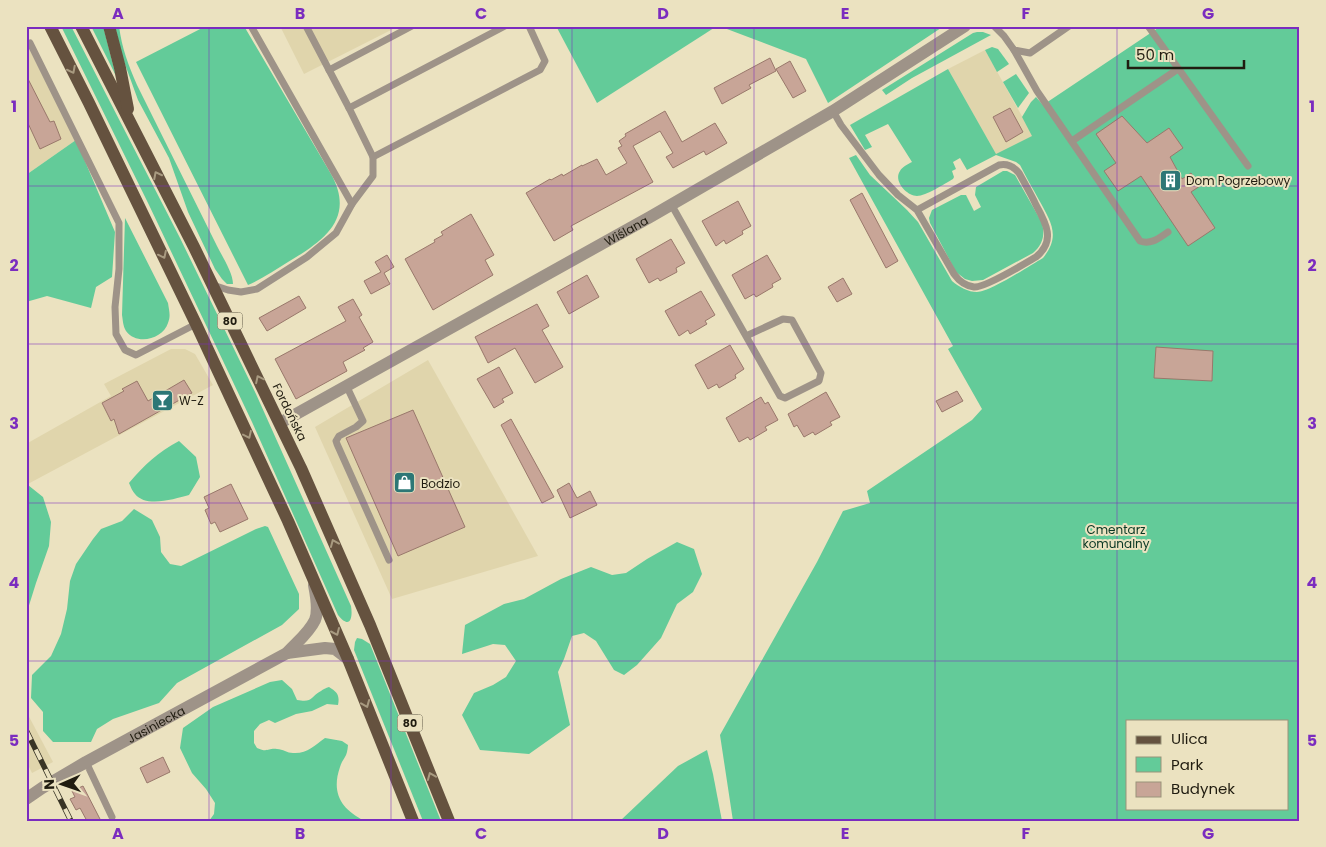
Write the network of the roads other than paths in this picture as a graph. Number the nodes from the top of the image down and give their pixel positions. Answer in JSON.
{"nodes":[{"id":1,"x":50,"y":26,"type":"edge"},
{"id":2,"x":81,"y":26,"type":"edge"},
{"id":3,"x":109,"y":26,"type":"edge"},
{"id":4,"x":251,"y":26,"type":"edge"},
{"id":5,"x":306,"y":26,"type":"edge"},
{"id":6,"x":412,"y":26,"type":"edge"},
{"id":7,"x":505,"y":26,"type":"edge"},
{"id":8,"x":529,"y":26,"type":"edge"},
{"id":9,"x":965,"y":26,"type":"edge"},
{"id":10,"x":994,"y":26,"type":"edge"},
{"id":11,"x":1069,"y":26,"type":"edge"},
{"id":12,"x":1148,"y":26,"type":"edge"},
{"id":13,"x":26,"y":45,"type":"edge"},
{"id":14,"x":1014,"y":50,"type":"junction"},
{"id":15,"x":1178,"y":69,"type":"junction"},
{"id":16,"x":329,"y":70,"type":"junction"},
{"id":17,"x":349,"y":108,"type":"junction"},
{"id":18,"x":833,"y":111,"type":"junction"},
{"id":19,"x":131,"y":124,"type":"junction"},
{"id":20,"x":1072,"y":141,"type":"junction"},
{"id":21,"x":373,"y":157,"type":"junction"},
{"id":22,"x":1248,"y":166,"type":"dead end"},
{"id":23,"x":352,"y":204,"type":"junction"},
{"id":24,"x":672,"y":204,"type":"junction"},
{"id":25,"x":917,"y":210,"type":"junction"},
{"id":26,"x":1168,"y":232,"type":"dead end"},
{"id":27,"x":213,"y":285,"type":"junction"},
{"id":28,"x":196,"y":324,"type":"junction"},
{"id":29,"x":746,"y":336,"type":"junction"},
{"id":30,"x":347,"y":386,"type":"junction"},
{"id":31,"x":280,"y":423,"type":"junction"},
{"id":32,"x":389,"y":560,"type":"dead end"},
{"id":33,"x":310,"y":572,"type":"junction"},
{"id":34,"x":287,"y":653,"type":"junction"},
{"id":35,"x":348,"y":659,"type":"junction"},
{"id":36,"x":86,"y":762,"type":"junction"},
{"id":37,"x":26,"y":799,"type":"edge"},
{"id":38,"x":112,"y":817,"type":"dead end"},
{"id":39,"x":413,"y":821,"type":"edge"},
{"id":40,"x":449,"y":821,"type":"edge"}],
"edges":[{"from":1,"to":28,"type":"main road","number":"80","one_way":true},
{"from":2,"to":19,"type":"main road","name":"Fordońska","number":"80"},
{"from":3,"to":19,"type":"main road"},
{"from":4,"to":23,"type":"lane"},
{"from":5,"to":16,"type":"lane"},
{"from":6,"to":16,"type":"lane"},
{"from":7,"to":17,"type":"lane"},
{"from":8,"to":21,"type":"lane"},
{"from":9,"to":18,"type":"street","name":"Wiślana"},
{"from":10,"to":14,"type":"lane"},
{"from":11,"to":14,"type":"lane"},
{"from":12,"to":15,"type":"lane"},
{"from":13,"to":28,"type":"lane"},
{"from":14,"to":20,"type":"lane"},
{"from":15,"to":20,"type":"lane"},
{"from":15,"to":22,"type":"lane"},
{"from":16,"to":17,"type":"lane"},
{"from":17,"to":21,"type":"lane"},
{"from":18,"to":24,"type":"street","name":"Wiślana"},
{"from":18,"to":25,"type":"lane"},
{"from":27,"to":19,"type":"main road","name":"Fordońska","number":"80","one_way":true},
{"from":20,"to":26,"type":"lane"},
{"from":21,"to":23,"type":"lane"},
{"from":23,"to":27,"type":"lane"},
{"from":24,"to":29,"type":"lane"},
{"from":24,"to":30,"type":"street","name":"Wiślana"},
{"from":25,"to":25,"type":"lane"},
{"from":31,"to":27,"type":"main road","name":"Fordońska","number":"80","one_way":true},
{"from":28,"to":33,"type":"main road","number":"80","one_way":true},
{"from":29,"to":29,"type":"lane"},
{"from":30,"to":31,"type":"street","name":"Wiślana"},
{"from":30,"to":32,"type":"lane"},
{"from":40,"to":31,"type":"main road","name":"Fordońska","number":"80","one_way":true},
{"from":33,"to":34,"type":"street","name":"Jasiniecka"},
{"from":33,"to":35,"type":"main road","number":"80","one_way":true},
{"from":34,"to":35,"type":"street","name":"Jasiniecka"},
{"from":34,"to":36,"type":"street","name":"Jasiniecka"},
{"from":35,"to":39,"type":"main road","number":"80","one_way":true},
{"from":36,"to":37,"type":"street","name":"Jasiniecka"},
{"from":36,"to":38,"type":"lane"}]}
